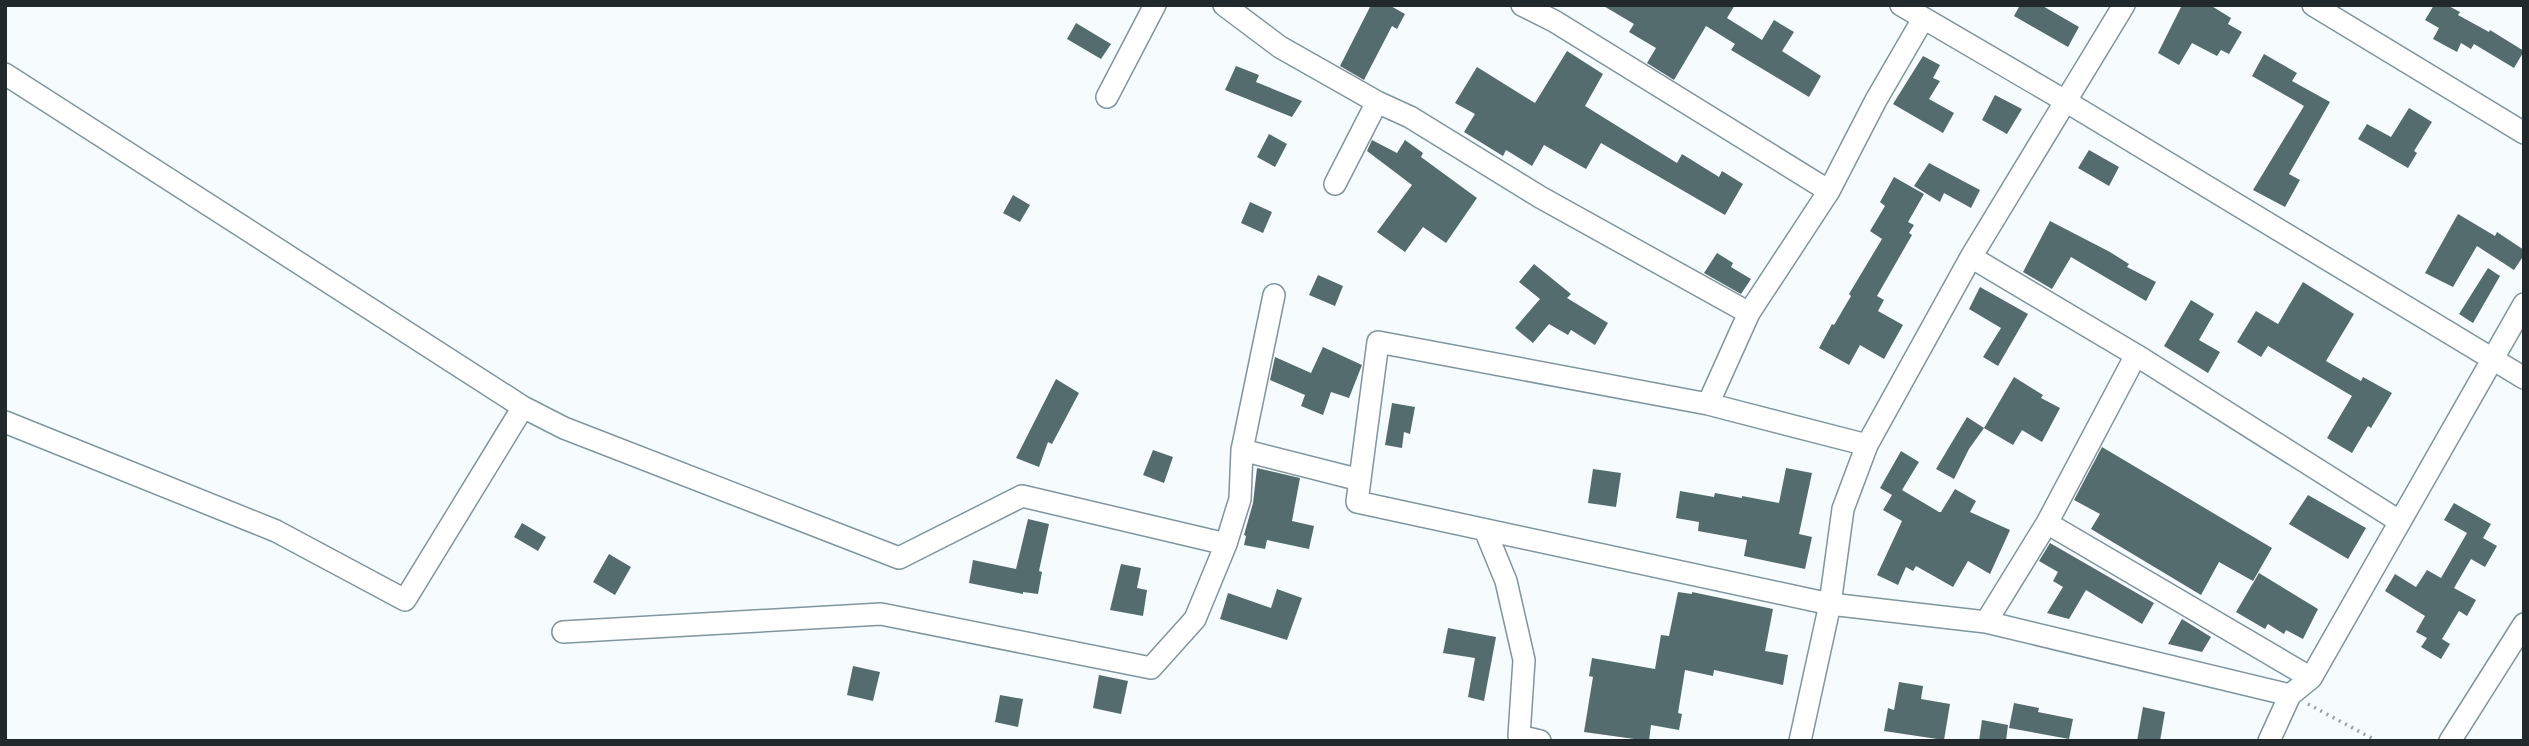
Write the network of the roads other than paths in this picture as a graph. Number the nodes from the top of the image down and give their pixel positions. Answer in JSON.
{"nodes":[{"id":1,"x":1155,"y":5,"type":"edge"},
{"id":2,"x":1224,"y":5,"type":"edge"},
{"id":3,"x":1522,"y":5,"type":"edge"},
{"id":4,"x":1901,"y":5,"type":"edge"},
{"id":5,"x":2124,"y":5,"type":"edge"},
{"id":6,"x":2313,"y":5,"type":"edge"},
{"id":7,"x":1558,"y":13,"type":"edge"},
{"id":8,"x":1923,"y":19,"type":"junction"},
{"id":9,"x":5,"y":74,"type":"edge"},
{"id":10,"x":1107,"y":97,"type":"dead end"},
{"id":11,"x":1377,"y":102,"type":"junction"},
{"id":12,"x":2067,"y":102,"type":"junction"},
{"id":13,"x":2524,"y":133,"type":"edge"},
{"id":14,"x":1335,"y":184,"type":"dead end"},
{"id":15,"x":1829,"y":191,"type":"junction"},
{"id":16,"x":1971,"y":257,"type":"junction"},
{"id":17,"x":1274,"y":295,"type":"dead end"},
{"id":18,"x":2524,"y":304,"type":"edge"},
{"id":19,"x":1749,"y":313,"type":"junction"},
{"id":20,"x":2136,"y":355,"type":"junction"},
{"id":21,"x":2491,"y":359,"type":"junction"},
{"id":22,"x":2524,"y":378,"type":"edge"},
{"id":23,"x":1708,"y":404,"type":"junction"},
{"id":24,"x":523,"y":407,"type":"junction"},
{"id":25,"x":5,"y":422,"type":"edge"},
{"id":26,"x":1867,"y":445,"type":"junction"},
{"id":27,"x":1242,"y":450,"type":"junction"},
{"id":28,"x":1360,"y":480,"type":"junction"},
{"id":29,"x":2399,"y":521,"type":"junction"},
{"id":30,"x":2047,"y":523,"type":"junction"},
{"id":31,"x":1485,"y":530,"type":"junction"},
{"id":32,"x":1226,"y":544,"type":"junction"},
{"id":33,"x":1830,"y":604,"type":"junction"},
{"id":34,"x":1986,"y":622,"type":"junction"},
{"id":35,"x":2524,"y":625,"type":"edge"},
{"id":36,"x":564,"y":632,"type":"dead end"},
{"id":37,"x":2311,"y":678,"type":"junction"},
{"id":38,"x":2290,"y":695,"type":"junction"},
{"id":39,"x":1540,"y":741,"type":"edge"},
{"id":40,"x":1800,"y":741,"type":"edge"},
{"id":41,"x":2269,"y":741,"type":"edge"},
{"id":42,"x":2450,"y":741,"type":"edge"}],
"edges":[{"from":1,"to":10,"type":"street"},
{"from":2,"to":11,"type":"street"},
{"from":3,"to":7,"type":"street"},
{"from":4,"to":8,"type":"street"},
{"from":5,"to":12,"type":"street"},
{"from":6,"to":13,"type":"street"},
{"from":7,"to":15,"type":"street"},
{"from":8,"to":12,"type":"street"},
{"from":8,"to":15,"type":"street"},
{"from":9,"to":24,"type":"street"},
{"from":11,"to":14,"type":"street"},
{"from":11,"to":19,"type":"street"},
{"from":12,"to":16,"type":"street"},
{"from":12,"to":21,"type":"street"},
{"from":15,"to":19,"type":"street"},
{"from":16,"to":20,"type":"street"},
{"from":16,"to":26,"type":"street"},
{"from":17,"to":27,"type":"street"},
{"from":18,"to":21,"type":"street"},
{"from":19,"to":23,"type":"street"},
{"from":20,"to":29,"type":"street"},
{"from":20,"to":30,"type":"street"},
{"from":21,"to":22,"type":"street"},
{"from":21,"to":29,"type":"street"},
{"from":23,"to":26,"type":"street"},
{"from":23,"to":28,"type":"street"},
{"from":24,"to":25,"type":"street"},
{"from":24,"to":32,"type":"street"},
{"from":26,"to":33,"type":"street"},
{"from":27,"to":28,"type":"street"},
{"from":27,"to":32,"type":"street"},
{"from":28,"to":31,"type":"street"},
{"from":29,"to":37,"type":"street"},
{"from":30,"to":34,"type":"street"},
{"from":30,"to":37,"type":"street"},
{"from":31,"to":33,"type":"street"},
{"from":31,"to":39,"type":"street"},
{"from":32,"to":36,"type":"street"},
{"from":33,"to":34,"type":"street"},
{"from":33,"to":40,"type":"street"},
{"from":34,"to":38,"type":"street"},
{"from":35,"to":42,"type":"street"},
{"from":37,"to":38,"type":"street"},
{"from":38,"to":41,"type":"street"}]}
